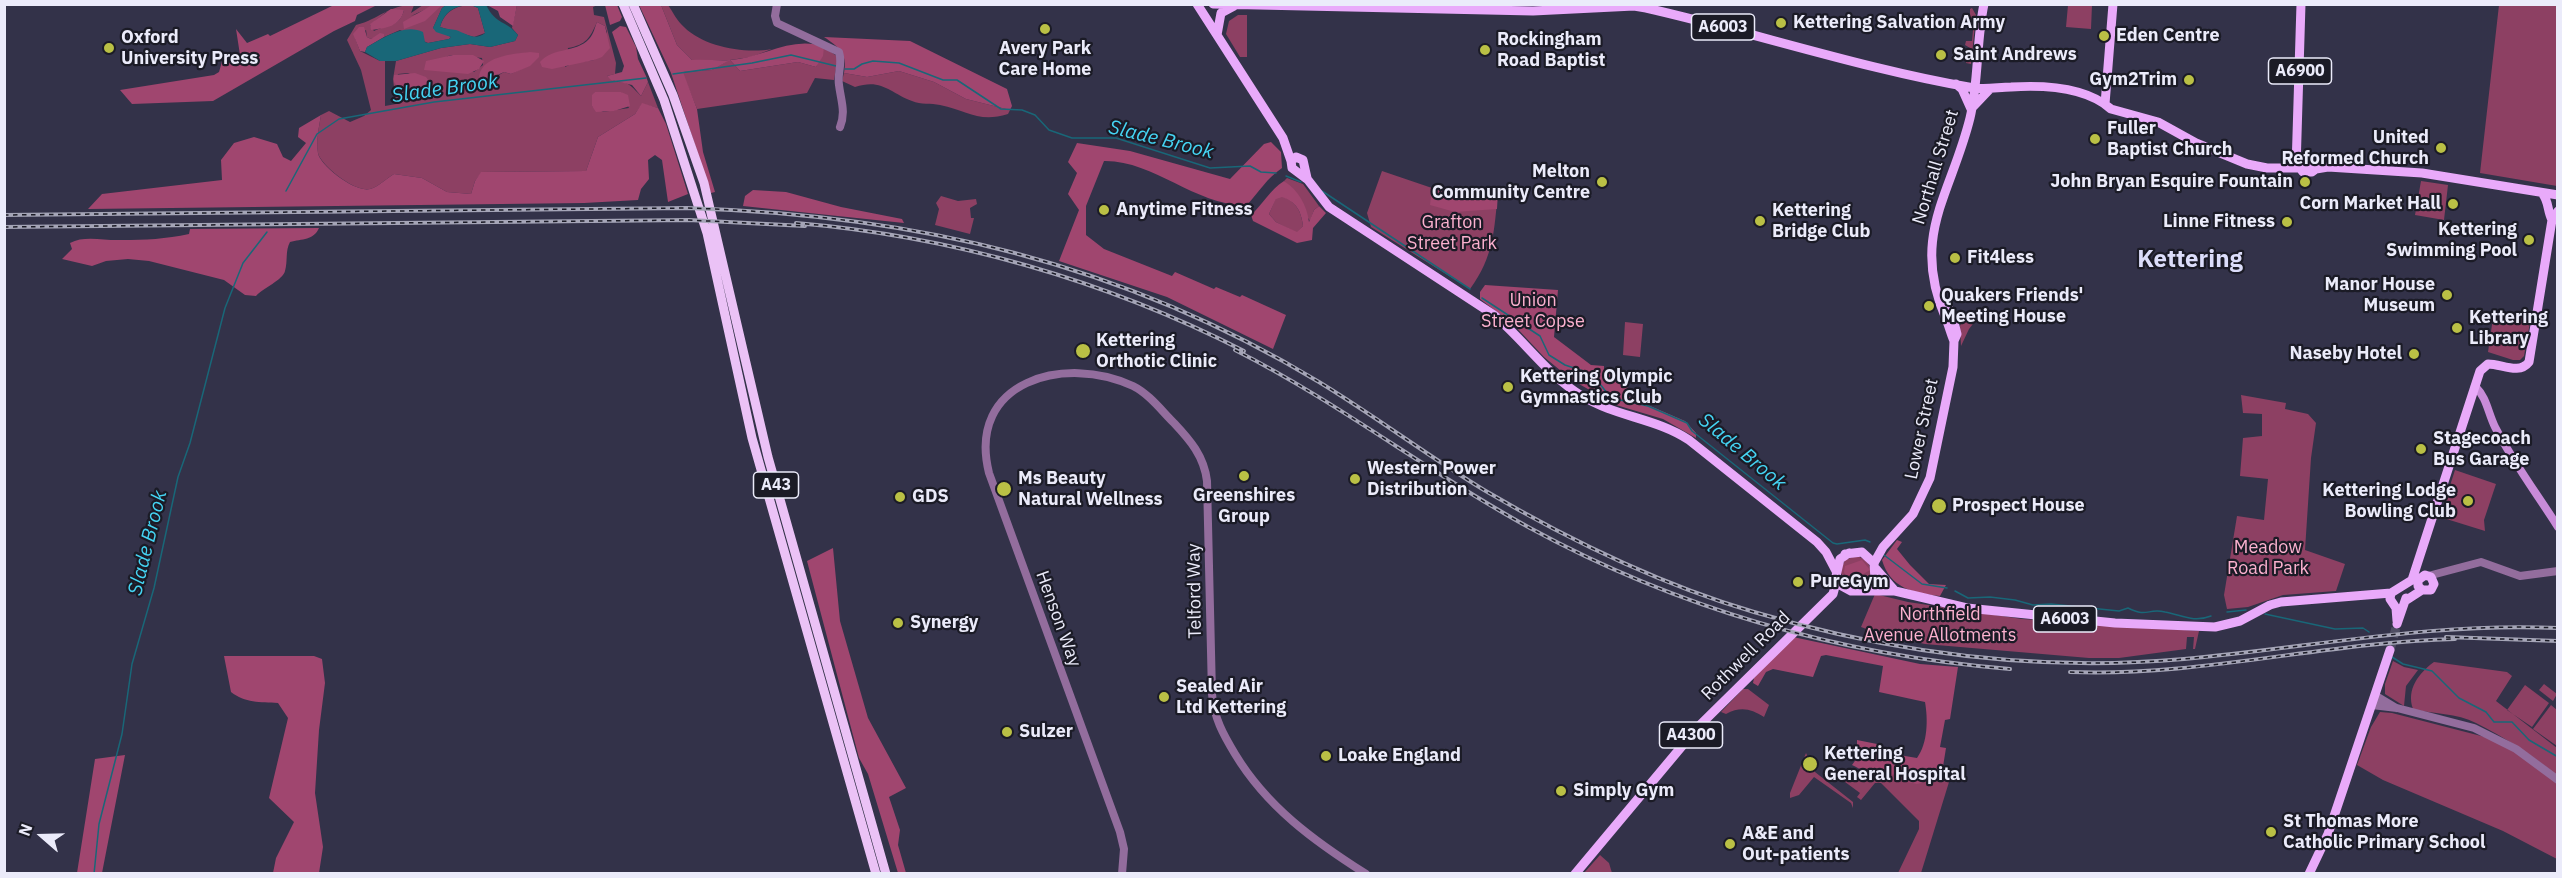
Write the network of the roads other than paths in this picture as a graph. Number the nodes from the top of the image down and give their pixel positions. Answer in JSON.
{"nodes":[{"id":1,"x":623,"y":4,"type":"edge"},
{"id":2,"x":633,"y":4,"type":"edge"},
{"id":3,"x":777,"y":4,"type":"edge"},
{"id":4,"x":1197,"y":4,"type":"edge"},
{"id":5,"x":1204,"y":4,"type":"edge"},
{"id":6,"x":1213,"y":4,"type":"edge"},
{"id":7,"x":1983,"y":4,"type":"edge"},
{"id":8,"x":2113,"y":4,"type":"edge"},
{"id":9,"x":2301,"y":4,"type":"edge"},
{"id":10,"x":1221,"y":5,"type":"edge"},
{"id":11,"x":1236,"y":5,"type":"edge"},
{"id":12,"x":1211,"y":23,"type":"junction"},
{"id":13,"x":1217,"y":35,"type":"junction"},
{"id":14,"x":1977,"y":68,"type":"junction"},
{"id":15,"x":1956,"y":84,"type":"junction"},
{"id":16,"x":1983,"y":88,"type":"junction"},
{"id":17,"x":2106,"y":101,"type":"junction"},
{"id":18,"x":1971,"y":109,"type":"junction"},
{"id":19,"x":840,"y":127,"type":"dead end"},
{"id":20,"x":2298,"y":168,"type":"junction"},
{"id":21,"x":2542,"y":193,"type":"junction"},
{"id":22,"x":2557,"y":196,"type":"edge"},
{"id":23,"x":2553,"y":216,"type":"edge"},
{"id":24,"x":1948,"y":315,"type":"joint"},
{"id":25,"x":1023,"y":384,"type":"joint"},
{"id":26,"x":2475,"y":386,"type":"junction"},
{"id":27,"x":2558,"y":527,"type":"edge"},
{"id":28,"x":1879,"y":550,"type":"junction"},
{"id":29,"x":1826,"y":552,"type":"junction"},
{"id":30,"x":1853,"y":552,"type":"junction"},
{"id":31,"x":1875,"y":566,"type":"junction"},
{"id":32,"x":2558,"y":571,"type":"edge"},
{"id":33,"x":1836,"y":575,"type":"junction"},
{"id":34,"x":2421,"y":579,"type":"junction"},
{"id":35,"x":1896,"y":591,"type":"junction"},
{"id":36,"x":1860,"y":592,"type":"junction"},
{"id":37,"x":2393,"y":597,"type":"junction"},
{"id":38,"x":1827,"y":601,"type":"junction"},
{"id":39,"x":2404,"y":602,"type":"junction"},
{"id":40,"x":2390,"y":650,"type":"tunnel mouth"},
{"id":41,"x":2374,"y":700,"type":"junction"},
{"id":42,"x":2558,"y":780,"type":"edge"},
{"id":43,"x":876,"y":873,"type":"edge"},
{"id":44,"x":886,"y":873,"type":"edge"},
{"id":45,"x":1122,"y":873,"type":"edge"},
{"id":46,"x":1366,"y":873,"type":"edge"},
{"id":47,"x":1575,"y":873,"type":"edge"},
{"id":48,"x":2309,"y":873,"type":"edge"}],
"edges":[{"from":1,"to":43,"type":"highway","number":"A43"},
{"from":2,"to":44,"type":"highway","number":"A43"},
{"from":3,"to":19,"type":"street"},
{"from":4,"to":12,"type":"main road"},
{"from":5,"to":12,"type":"main road"},
{"from":6,"to":10,"type":"main road","number":"A6003"},
{"from":7,"to":14,"type":"main road","name":"Northall Street"},
{"from":8,"to":17,"type":"main road"},
{"from":9,"to":20,"type":"main road","number":"A6900"},
{"from":10,"to":11,"type":"main road","number":"A6003"},
{"from":11,"to":13,"type":"main road"},
{"from":11,"to":15,"type":"main road","number":"A6003"},
{"from":12,"to":13,"type":"main road"},
{"from":13,"to":29,"type":"main road"},
{"from":14,"to":15,"type":"main road"},
{"from":14,"to":16,"type":"main road","name":"Northall Street"},
{"from":15,"to":16,"type":"main road","number":"A6003"},
{"from":15,"to":18,"type":"main road"},
{"from":16,"to":17,"type":"main road"},
{"from":16,"to":18,"type":"main road"},
{"from":16,"to":18,"type":"main road","name":"Northall Street"},
{"from":17,"to":20,"type":"main road"},
{"from":18,"to":24,"type":"main road","name":"Northall Street"},
{"from":20,"to":21,"type":"main road"},
{"from":21,"to":22,"type":"main road"},
{"from":21,"to":23,"type":"main road"},
{"from":22,"to":23,"type":"main road"},
{"from":23,"to":26,"type":"main road"},
{"from":24,"to":28,"type":"main road","name":"Lower Street"},
{"from":25,"to":45,"type":"street","name":"Henson Way"},
{"from":25,"to":46,"type":"street","name":"Telford Way"},
{"from":26,"to":27,"type":"main road"},
{"from":26,"to":34,"type":"main road"},
{"from":28,"to":30,"type":"main road"},
{"from":28,"to":31,"type":"main road","name":"Lower Street"},
{"from":29,"to":30,"type":"main road"},
{"from":29,"to":33,"type":"main road"},
{"from":30,"to":31,"type":"main road"},
{"from":30,"to":33,"type":"main road"},
{"from":31,"to":35,"type":"main road"},
{"from":31,"to":36,"type":"main road"},
{"from":32,"to":34,"type":"street"},
{"from":33,"to":36,"type":"main road"},
{"from":33,"to":38,"type":"main road","name":"Rothwell Road","number":"A4300"},
{"from":34,"to":37,"type":"main road"},
{"from":34,"to":39,"type":"main road"},
{"from":35,"to":36,"type":"main road","number":"A6003"},
{"from":35,"to":37,"type":"main road","number":"A6003"},
{"from":36,"to":38,"type":"main road","name":"Rothwell Road","number":"A4300"},
{"from":37,"to":39,"type":"main road"},
{"from":37,"to":39,"type":"main road"},
{"from":37,"to":39,"type":"main road"},
{"from":38,"to":47,"type":"main road","name":"Rothwell Road","number":"A4300"},
{"from":40,"to":41,"type":"main road"},
{"from":41,"to":42,"type":"street"},
{"from":41,"to":48,"type":"main road"}]}
